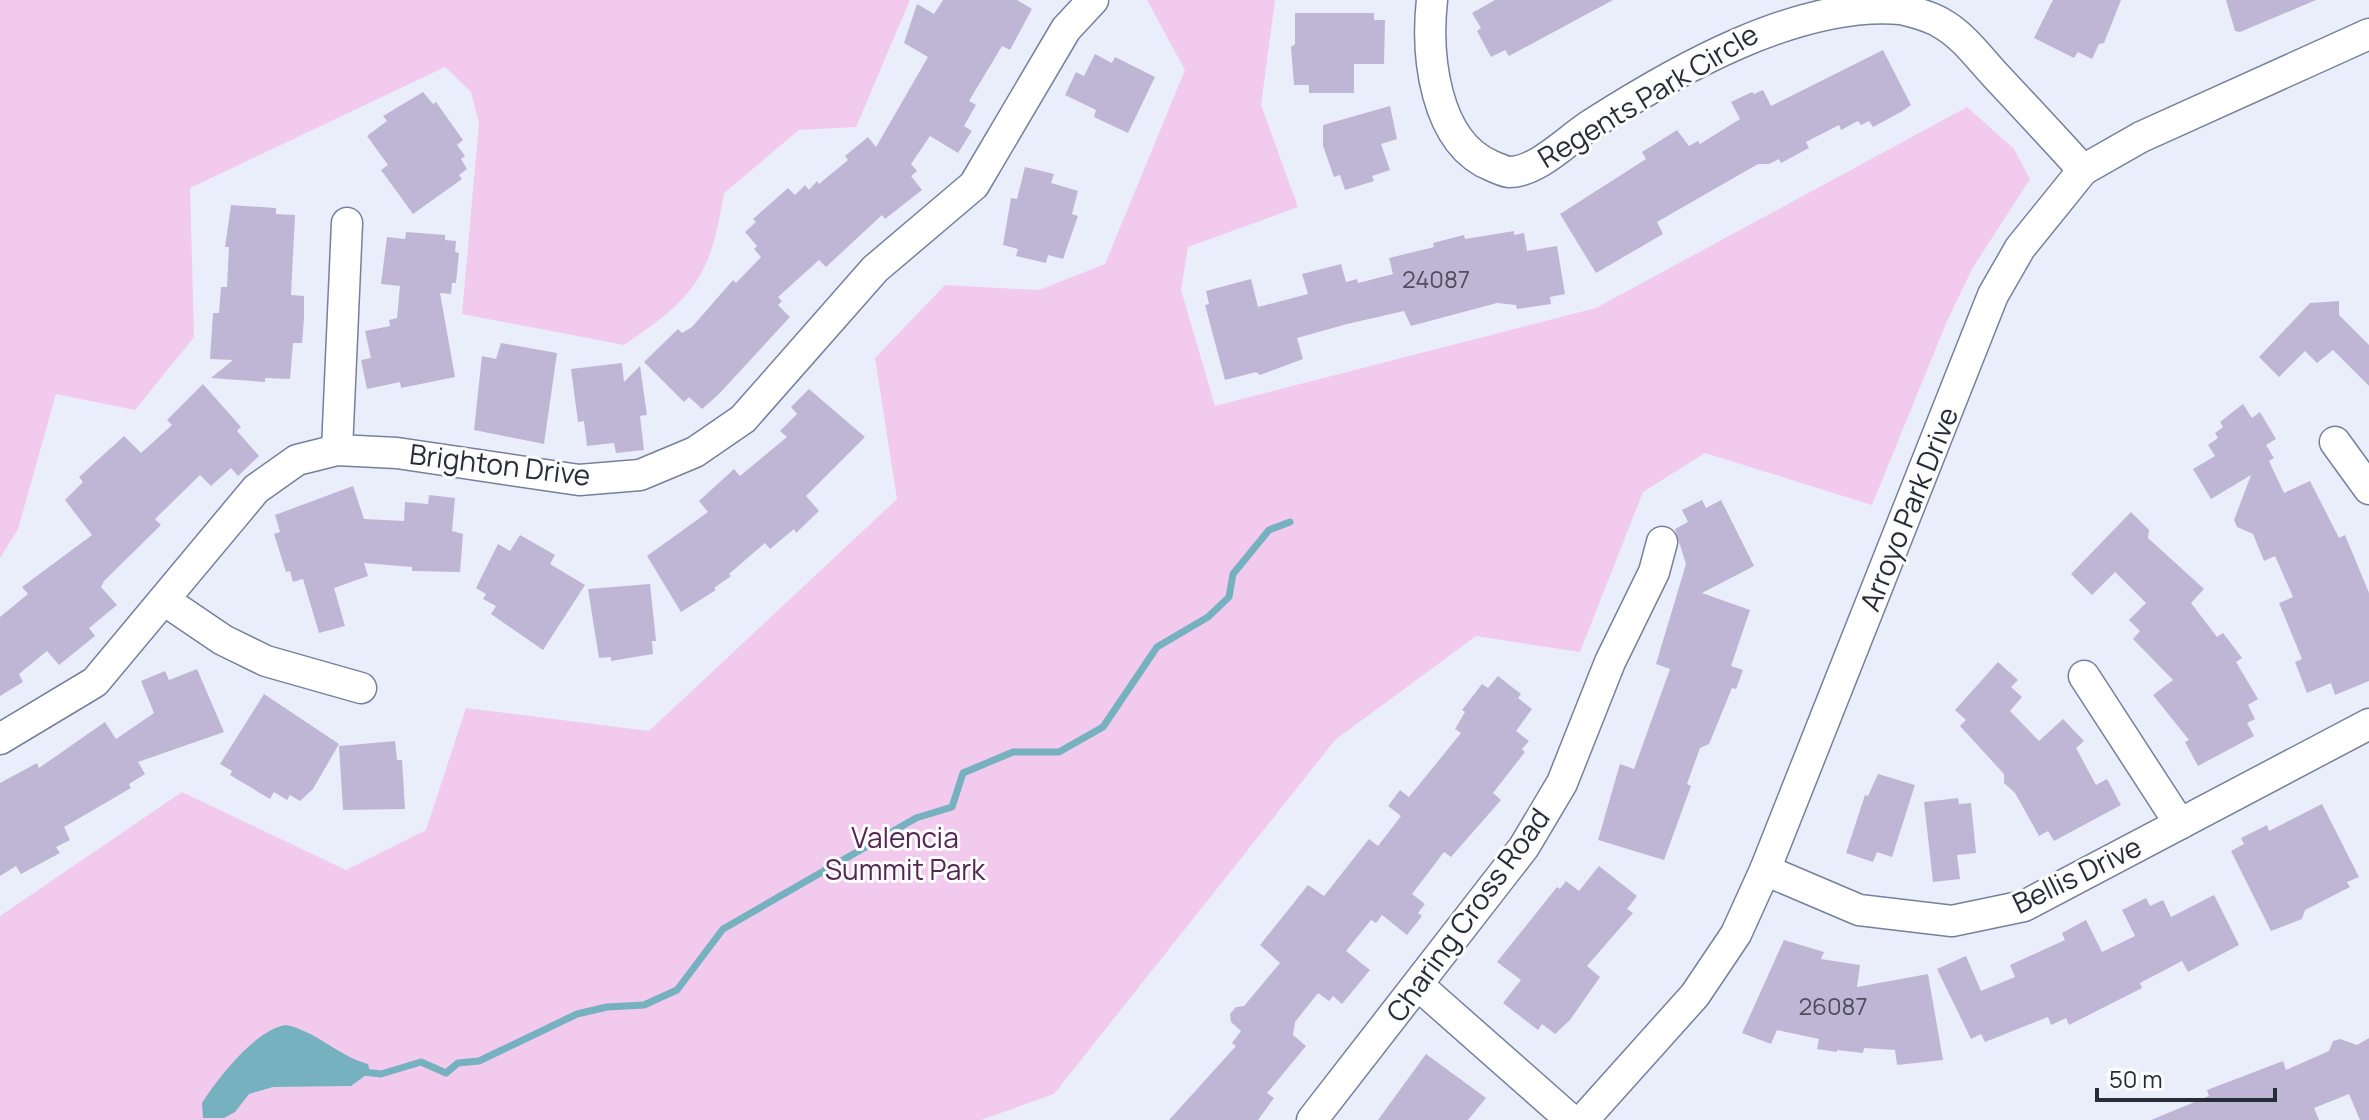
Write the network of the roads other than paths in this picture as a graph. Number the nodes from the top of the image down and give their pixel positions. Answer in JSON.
{"nodes":[{"id":1,"x":1093,"y":0,"type":"edge"},
{"id":2,"x":1432,"y":0,"type":"edge"},
{"id":3,"x":1948,"y":11,"type":"edge"},
{"id":4,"x":2369,"y":34,"type":"edge"},
{"id":5,"x":2083,"y":170,"type":"junction"},
{"id":6,"x":347,"y":223,"type":"dead end"},
{"id":7,"x":2335,"y":442,"type":"dead end"},
{"id":8,"x":337,"y":450,"type":"junction"},
{"id":9,"x":2369,"y":489,"type":"edge"},
{"id":10,"x":1662,"y":542,"type":"dead end"},
{"id":11,"x":164,"y":600,"type":"junction"},
{"id":12,"x":2084,"y":676,"type":"dead end"},
{"id":13,"x":361,"y":688,"type":"dead end"},
{"id":14,"x":2369,"y":724,"type":"edge"},
{"id":15,"x":0,"y":739,"type":"edge"},
{"id":16,"x":2180,"y":824,"type":"junction"},
{"id":17,"x":1765,"y":870,"type":"junction"},
{"id":18,"x":1418,"y":985,"type":"junction"},
{"id":19,"x":1312,"y":1120,"type":"edge"},
{"id":20,"x":1571,"y":1120,"type":"edge"},
{"id":21,"x":1583,"y":1120,"type":"edge"}],
"edges":[{"from":1,"to":8,"type":"street","name":"Brighton Drive"},
{"from":2,"to":3,"type":"street","name":"Regents Park Circle"},
{"from":3,"to":5,"type":"street","name":"Regents Park Circle"},
{"from":4,"to":5,"type":"street","name":"Arroyo Park Drive"},
{"from":5,"to":17,"type":"street","name":"Arroyo Park Drive"},
{"from":6,"to":8,"type":"street"},
{"from":7,"to":9,"type":"street"},
{"from":8,"to":11,"type":"street","name":"Brighton Drive"},
{"from":10,"to":18,"type":"street","name":"Charing Cross Road"},
{"from":11,"to":13,"type":"street"},
{"from":11,"to":15,"type":"street","name":"Brighton Drive"},
{"from":12,"to":16,"type":"street"},
{"from":14,"to":16,"type":"street","name":"Bellis Drive"},
{"from":16,"to":17,"type":"street","name":"Bellis Drive"},
{"from":17,"to":21,"type":"street","name":"Arroyo Park Drive"},
{"from":18,"to":19,"type":"street","name":"Charing Cross Road"},
{"from":18,"to":20,"type":"street"}]}
